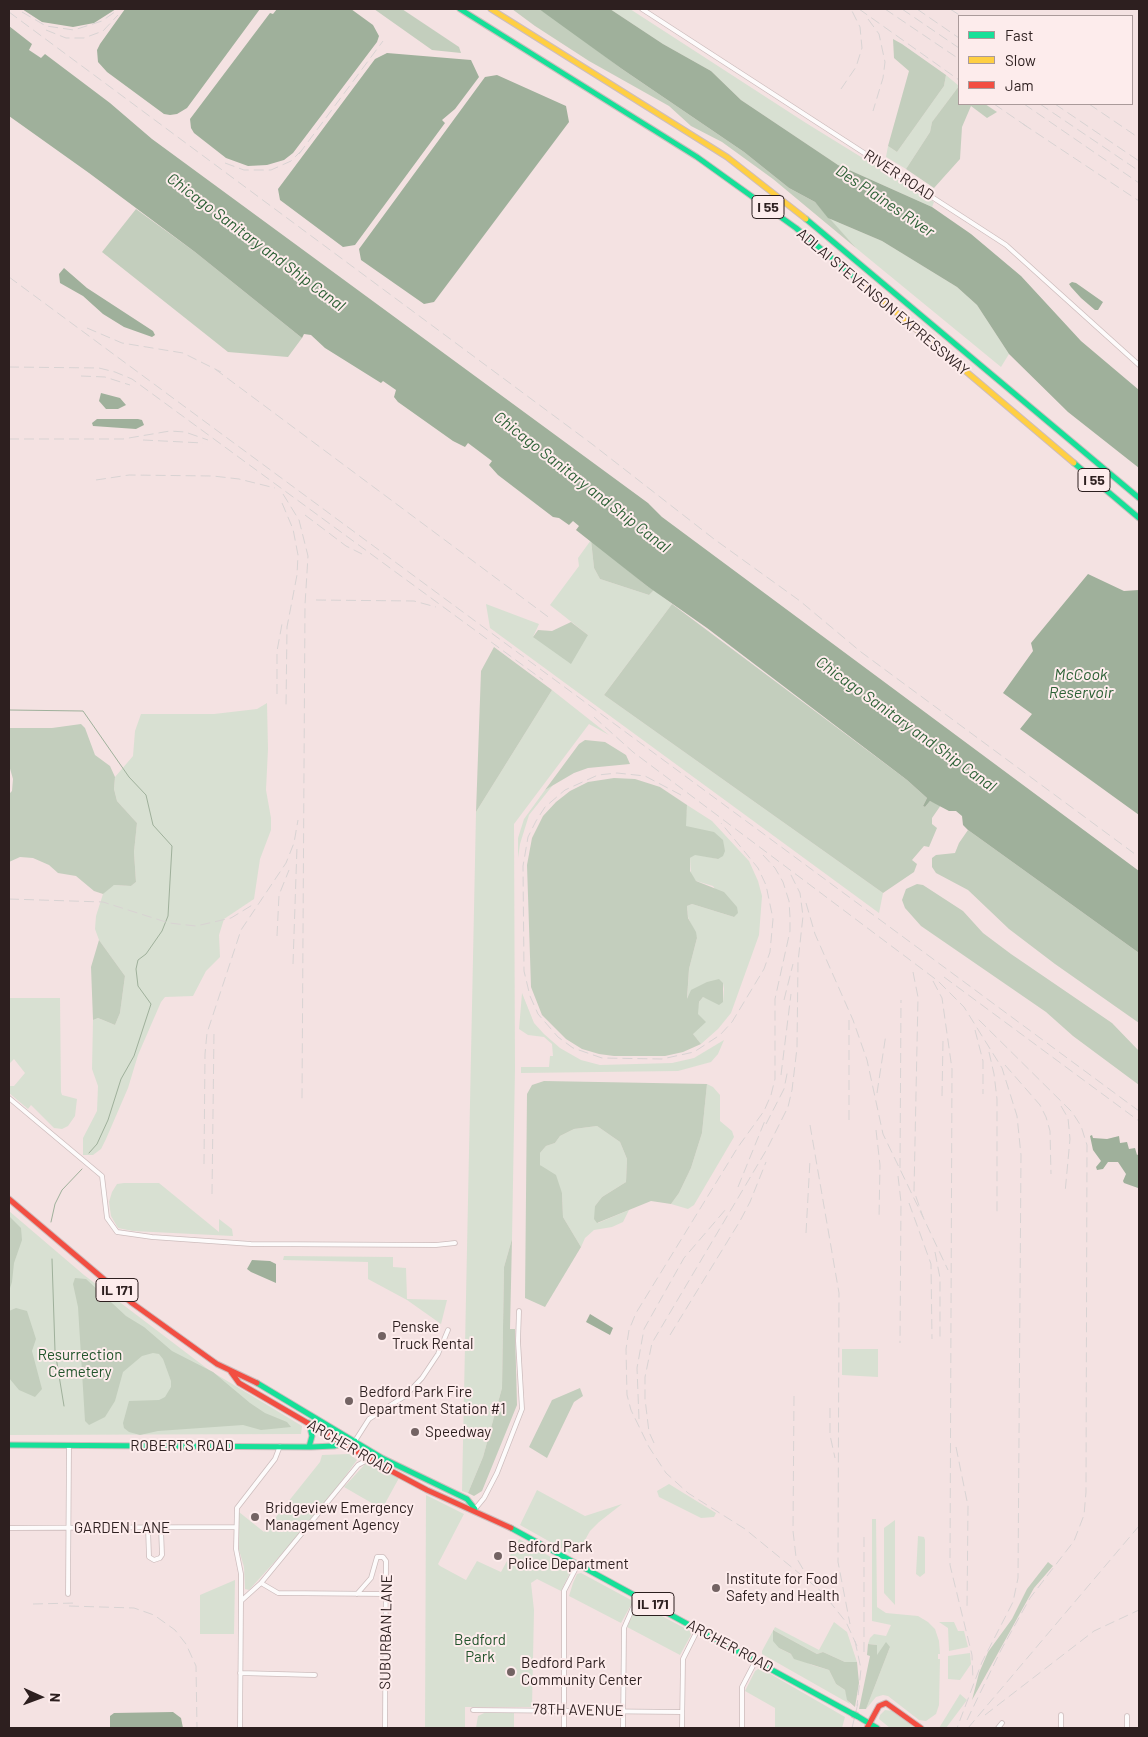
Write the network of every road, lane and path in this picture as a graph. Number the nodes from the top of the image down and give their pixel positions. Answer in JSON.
{"nodes":[{"id":1,"x":460,"y":9,"type":"edge"},
{"id":2,"x":491,"y":9,"type":"edge"},
{"id":3,"x":642,"y":9,"type":"edge"},
{"id":4,"x":1139,"y":365,"type":"edge"},
{"id":5,"x":1139,"y":498,"type":"edge"},
{"id":6,"x":1139,"y":518,"type":"edge"},
{"id":7,"x":9,"y":1098,"type":"edge"},
{"id":8,"x":9,"y":1199,"type":"edge"},
{"id":9,"x":455,"y":1243,"type":"dead end"},
{"id":10,"x":519,"y":1311,"type":"dead end"},
{"id":11,"x":448,"y":1330,"type":"dead end"},
{"id":12,"x":232,"y":1372,"type":"junction"},
{"id":13,"x":309,"y":1423,"type":"junction"},
{"id":14,"x":355,"y":1441,"type":"junction"},
{"id":15,"x":343,"y":1442,"type":"junction"},
{"id":16,"x":9,"y":1445,"type":"edge"},
{"id":17,"x":70,"y":1446,"type":"junction"},
{"id":18,"x":280,"y":1446,"type":"junction"},
{"id":19,"x":309,"y":1447,"type":"junction"},
{"id":20,"x":359,"y":1452,"type":"junction"},
{"id":21,"x":369,"y":1459,"type":"junction"},
{"id":22,"x":358,"y":1465,"type":"junction"},
{"id":23,"x":475,"y":1509,"type":"junction"},
{"id":24,"x":236,"y":1527,"type":"junction"},
{"id":25,"x":9,"y":1528,"type":"edge"},
{"id":26,"x":68,"y":1528,"type":"junction"},
{"id":27,"x":148,"y":1528,"type":"junction"},
{"id":28,"x":161,"y":1528,"type":"junction"},
{"id":29,"x":578,"y":1564,"type":"junction"},
{"id":30,"x":261,"y":1583,"type":"junction"},
{"id":31,"x":68,"y":1594,"type":"dead end"},
{"id":32,"x":357,"y":1594,"type":"junction"},
{"id":33,"x":386,"y":1594,"type":"junction"},
{"id":34,"x":638,"y":1596,"type":"junction"},
{"id":35,"x":241,"y":1602,"type":"junction"},
{"id":36,"x":698,"y":1628,"type":"junction"},
{"id":37,"x":756,"y":1660,"type":"junction"},
{"id":38,"x":240,"y":1673,"type":"junction"},
{"id":39,"x":315,"y":1675,"type":"dead end"},
{"id":40,"x":473,"y":1710,"type":"dead end"},
{"id":41,"x":564,"y":1711,"type":"junction"},
{"id":42,"x":623,"y":1711,"type":"junction"},
{"id":43,"x":682,"y":1712,"type":"junction"},
{"id":44,"x":1061,"y":1715,"type":"dead end"},
{"id":45,"x":1127,"y":1716,"type":"dead end"},
{"id":46,"x":1002,"y":1723,"type":"dead end"},
{"id":47,"x":868,"y":1726,"type":"edge"},
{"id":48,"x":240,"y":1728,"type":"edge"},
{"id":49,"x":385,"y":1728,"type":"edge"},
{"id":50,"x":564,"y":1728,"type":"edge"},
{"id":51,"x":623,"y":1728,"type":"edge"},
{"id":52,"x":682,"y":1728,"type":"edge"},
{"id":53,"x":742,"y":1728,"type":"edge"},
{"id":54,"x":877,"y":1728,"type":"edge"},
{"id":55,"x":921,"y":1728,"type":"edge"},
{"id":56,"x":998,"y":1728,"type":"edge"},
{"id":57,"x":1061,"y":1728,"type":"edge"},
{"id":58,"x":1127,"y":1728,"type":"edge"}],
"edges":[{"from":1,"to":6,"type":"main road","name":"ADLAI STEVENSON EXPRESSWAY","number":"I 55"},
{"from":2,"to":5,"type":"main road","name":"ADLAI STEVENSON EXPRESSWAY","number":"I 55"},
{"from":3,"to":4,"type":"street","name":"RIVER ROAD"},
{"from":7,"to":9,"type":"street"},
{"from":8,"to":12,"type":"main road","name":"ARCHER ROAD","number":"IL 171"},
{"from":10,"to":23,"type":"street"},
{"from":11,"to":14,"type":"street"},
{"from":12,"to":13,"type":"main road","name":"ARCHER ROAD","number":"IL 171"},
{"from":12,"to":14,"type":"main road","name":"ARCHER ROAD","number":"IL 171"},
{"from":13,"to":15,"type":"main road","name":"ARCHER ROAD","number":"IL 171"},
{"from":13,"to":19,"type":"main road"},
{"from":14,"to":15,"type":"main road","name":"ROBERTS ROAD"},
{"from":14,"to":23,"type":"main road","name":"ARCHER ROAD","number":"IL 171"},
{"from":15,"to":19,"type":"main road","name":"ROBERTS ROAD"},
{"from":15,"to":20,"type":"main road","name":"ARCHER ROAD","number":"IL 171"},
{"from":16,"to":17,"type":"main road","name":"ROBERTS ROAD"},
{"from":17,"to":18,"type":"main road","name":"ROBERTS ROAD"},
{"from":17,"to":26,"type":"street"},
{"from":18,"to":19,"type":"main road","name":"ROBERTS ROAD"},
{"from":18,"to":24,"type":"street"},
{"from":20,"to":21,"type":"main road","name":"ARCHER ROAD","number":"IL 171"},
{"from":20,"to":22,"type":"street"},
{"from":21,"to":22,"type":"street"},
{"from":21,"to":23,"type":"main road","name":"ARCHER ROAD","number":"IL 171"},
{"from":22,"to":30,"type":"street"},
{"from":23,"to":29,"type":"main road","name":"ARCHER ROAD","number":"IL 171"},
{"from":24,"to":28,"type":"street","name":"GARDEN LANE"},
{"from":24,"to":35,"type":"street"},
{"from":25,"to":26,"type":"street","name":"GARDEN LANE"},
{"from":26,"to":27,"type":"street","name":"GARDEN LANE"},
{"from":26,"to":31,"type":"street"},
{"from":27,"to":28,"type":"street","name":"GARDEN LANE"},
{"from":27,"to":28,"type":"street"},
{"from":29,"to":34,"type":"main road","name":"ARCHER ROAD","number":"IL 171"},
{"from":29,"to":41,"type":"street"},
{"from":30,"to":32,"type":"street"},
{"from":30,"to":35,"type":"street"},
{"from":32,"to":33,"type":"street"},
{"from":32,"to":33,"type":"street","name":"SUBURBAN LANE"},
{"from":33,"to":49,"type":"street","name":"SUBURBAN LANE"},
{"from":34,"to":36,"type":"main road","name":"ARCHER ROAD","number":"IL 171"},
{"from":34,"to":42,"type":"street"},
{"from":35,"to":38,"type":"street"},
{"from":36,"to":37,"type":"main road","name":"ARCHER ROAD","number":"IL 171"},
{"from":36,"to":43,"type":"street"},
{"from":37,"to":47,"type":"main road","name":"ARCHER ROAD","number":"IL 171"},
{"from":37,"to":53,"type":"street"},
{"from":38,"to":39,"type":"street"},
{"from":38,"to":48,"type":"street"},
{"from":40,"to":41,"type":"street","name":"78TH AVENUE"},
{"from":41,"to":42,"type":"street","name":"78TH AVENUE"},
{"from":41,"to":50,"type":"street"},
{"from":42,"to":43,"type":"street","name":"78TH AVENUE"},
{"from":42,"to":51,"type":"street"},
{"from":43,"to":52,"type":"street"},
{"from":44,"to":57,"type":"street"},
{"from":45,"to":58,"type":"street"},
{"from":46,"to":56,"type":"street"},
{"from":47,"to":54,"type":"main road","name":"ARCHER ROAD","number":"IL 171"},
{"from":47,"to":55,"type":"main road"}]}
